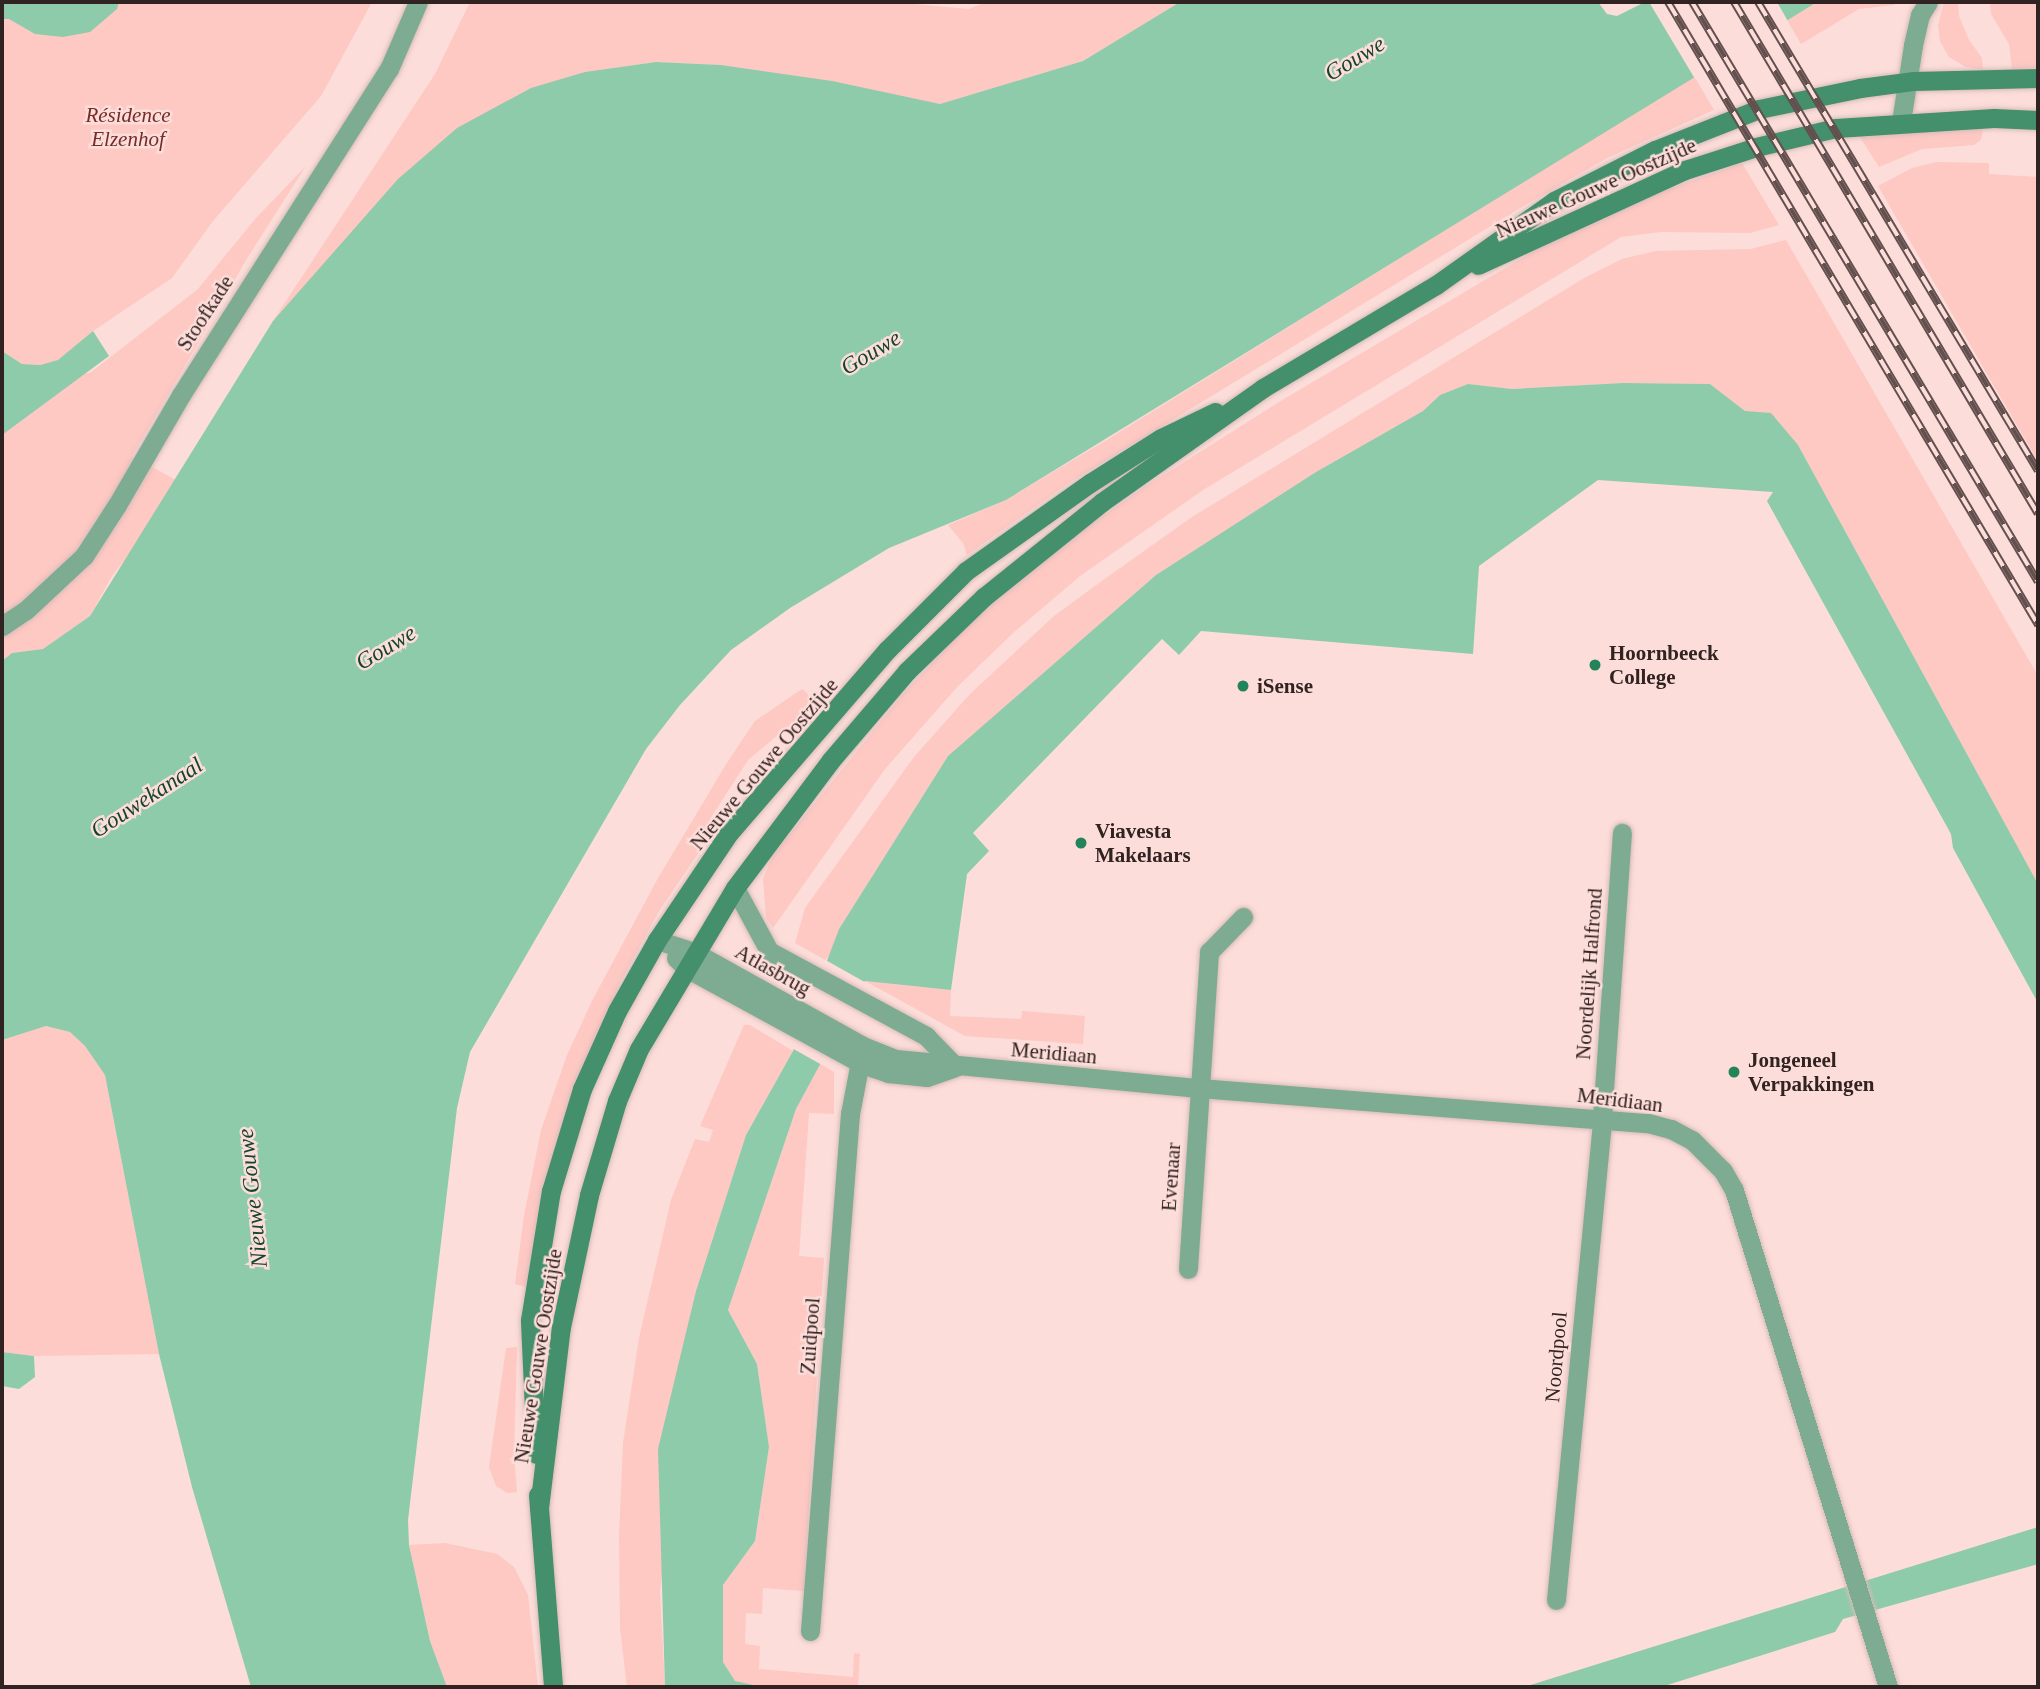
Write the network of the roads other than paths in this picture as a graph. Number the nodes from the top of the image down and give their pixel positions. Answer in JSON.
{"nodes":[{"id":1,"x":418,"y":2,"type":"edge"},
{"id":2,"x":1928,"y":2,"type":"edge"},
{"id":3,"x":2038,"y":78,"type":"edge"},
{"id":4,"x":1906,"y":82,"type":"junction"},
{"id":5,"x":2038,"y":120,"type":"edge"},
{"id":6,"x":1901,"y":122,"type":"junction"},
{"id":7,"x":1436,"y":285,"type":"junction"},
{"id":8,"x":1263,"y":388,"type":"junction"},
{"id":9,"x":2,"y":626,"type":"edge"},
{"id":10,"x":1622,"y":833,"type":"dead end"},
{"id":11,"x":735,"y":888,"type":"junction"},
{"id":12,"x":1243,"y":917,"type":"dead end"},
{"id":13,"x":657,"y":940,"type":"junction"},
{"id":14,"x":690,"y":960,"type":"junction"},
{"id":15,"x":855,"y":1051,"type":"junction"},
{"id":16,"x":956,"y":1067,"type":"junction"},
{"id":17,"x":1199,"y":1088,"type":"junction"},
{"id":18,"x":1602,"y":1118,"type":"junction"},
{"id":19,"x":1188,"y":1269,"type":"dead end"},
{"id":20,"x":539,"y":1508,"type":"junction"},
{"id":21,"x":1556,"y":1600,"type":"dead end"},
{"id":22,"x":810,"y":1631,"type":"dead end"},
{"id":23,"x":553,"y":1687,"type":"edge"},
{"id":24,"x":1888,"y":1687,"type":"edge"}],
"edges":[{"from":1,"to":9,"type":"street","name":"Stoofkade"},
{"from":2,"to":4,"type":"street"},
{"from":3,"to":4,"type":"main road","name":"Nieuwe Gouwe Oostzijde"},
{"from":4,"to":6,"type":"street"},
{"from":4,"to":7,"type":"main road","name":"Nieuwe Gouwe Oostzijde"},
{"from":5,"to":6,"type":"main road","name":"Nieuwe Gouwe Oostzijde"},
{"from":6,"to":7,"type":"main road","name":"Nieuwe Gouwe Oostzijde"},
{"from":7,"to":8,"type":"main road","name":"Nieuwe Gouwe Oostzijde"},
{"from":8,"to":11,"type":"main road","name":"Nieuwe Gouwe Oostzijde"},
{"from":8,"to":13,"type":"main road","name":"Nieuwe Gouwe Oostzijde"},
{"from":10,"to":18,"type":"street","name":"Noordelijk Halfrond"},
{"from":11,"to":14,"type":"main road","name":"Nieuwe Gouwe Oostzijde"},
{"from":11,"to":16,"type":"street","name":"Atlasbrug"},
{"from":12,"to":17,"type":"street","name":"Evenaar"},
{"from":13,"to":14,"type":"street"},
{"from":13,"to":20,"type":"main road","name":"Nieuwe Gouwe Oostzijde"},
{"from":14,"to":15,"type":"street","name":"Atlasbrug"},
{"from":14,"to":20,"type":"main road","name":"Nieuwe Gouwe Oostzijde"},
{"from":15,"to":16,"type":"street","name":"Meridiaan"},
{"from":15,"to":22,"type":"street","name":"Zuidpool"},
{"from":16,"to":17,"type":"street","name":"Meridiaan"},
{"from":17,"to":18,"type":"street","name":"Meridiaan"},
{"from":17,"to":19,"type":"street","name":"Evenaar"},
{"from":18,"to":21,"type":"street","name":"Noordpool"},
{"from":18,"to":24,"type":"street","name":"Meridiaan"},
{"from":20,"to":23,"type":"main road","name":"Nieuwe Gouwe Oostzijde"}]}
